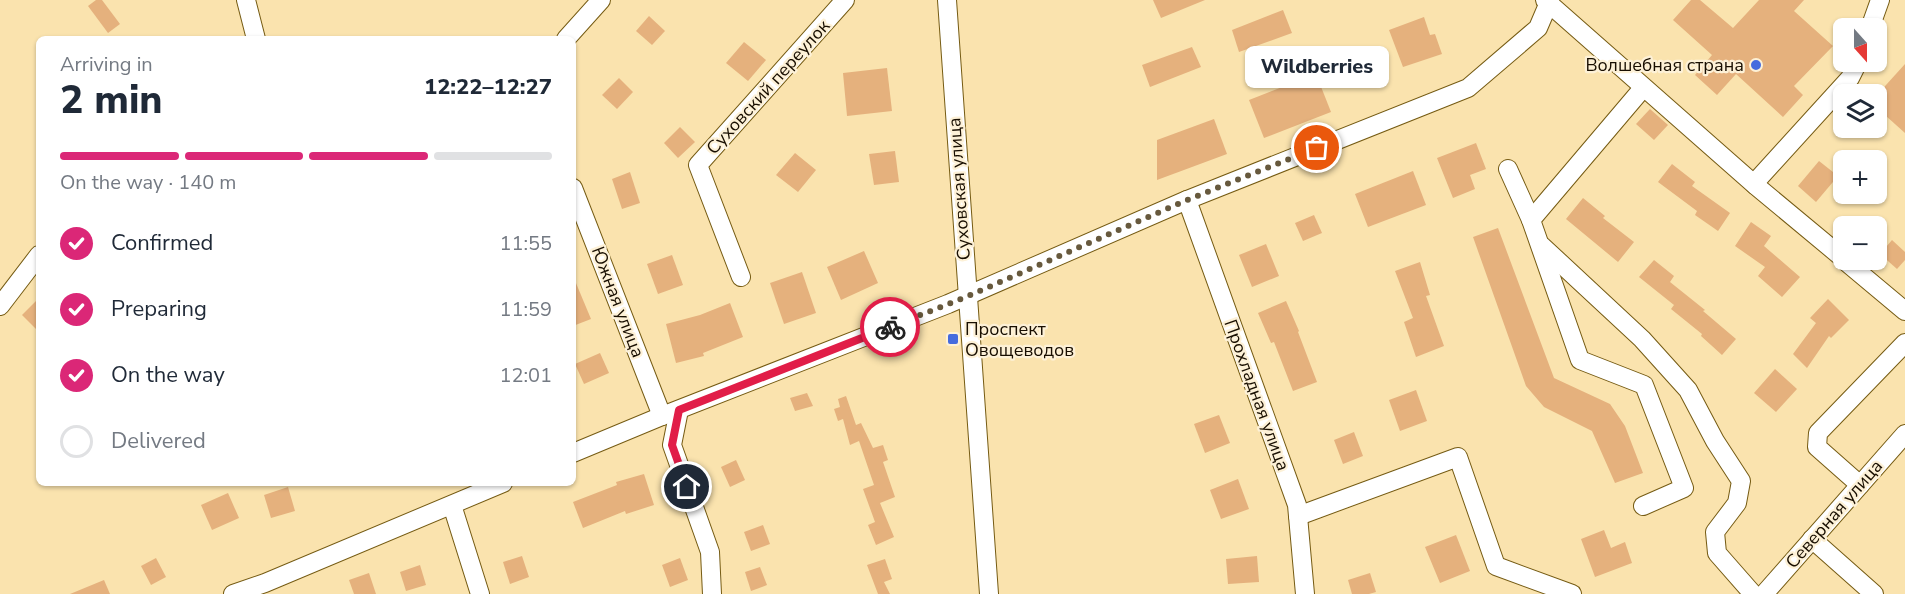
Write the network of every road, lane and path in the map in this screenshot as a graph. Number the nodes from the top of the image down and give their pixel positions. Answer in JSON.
{"nodes":[{"id":1,"x":246,"y":0,"type":"edge"},
{"id":2,"x":601,"y":0,"type":"edge"},
{"id":3,"x":845,"y":0,"type":"edge"},
{"id":4,"x":947,"y":0,"type":"edge"},
{"id":5,"x":1880,"y":0,"type":"edge"},
{"id":6,"x":1547,"y":1,"type":"edge"},
{"id":7,"x":1872,"y":18,"type":"edge"},
{"id":8,"x":255,"y":36,"type":"edge"},
{"id":9,"x":569,"y":36,"type":"edge"},
{"id":10,"x":1853,"y":72,"type":"edge"},
{"id":11,"x":1643,"y":88,"type":"junction"},
{"id":12,"x":1508,"y":169,"type":"dead end"},
{"id":13,"x":1755,"y":185,"type":"junction"},
{"id":14,"x":576,"y":195,"type":"edge"},
{"id":15,"x":1187,"y":200,"type":"junction"},
{"id":16,"x":1531,"y":220,"type":"junction"},
{"id":17,"x":1540,"y":245,"type":"junction"},
{"id":18,"x":1833,"y":250,"type":"edge"},
{"id":19,"x":36,"y":259,"type":"edge"},
{"id":20,"x":1857,"y":270,"type":"edge"},
{"id":21,"x":741,"y":277,"type":"dead end"},
{"id":22,"x":966,"y":297,"type":"junction"},
{"id":23,"x":0,"y":306,"type":"edge"},
{"id":24,"x":1905,"y":311,"type":"edge"},
{"id":25,"x":1905,"y":344,"type":"edge"},
{"id":26,"x":671,"y":413,"type":"junction"},
{"id":27,"x":1905,"y":434,"type":"edge"},
{"id":28,"x":576,"y":452,"type":"edge"},
{"id":29,"x":1860,"y":485,"type":"junction"},
{"id":30,"x":496,"y":486,"type":"edge"},
{"id":31,"x":452,"y":505,"type":"junction"},
{"id":32,"x":1643,"y":506,"type":"dead end"},
{"id":33,"x":1298,"y":516,"type":"junction"},
{"id":34,"x":1812,"y":540,"type":"junction"},
{"id":35,"x":266,"y":589,"type":"edge"},
{"id":36,"x":233,"y":594,"type":"edge"},
{"id":37,"x":480,"y":594,"type":"edge"},
{"id":38,"x":712,"y":594,"type":"edge"},
{"id":39,"x":989,"y":594,"type":"edge"},
{"id":40,"x":1305,"y":594,"type":"edge"},
{"id":41,"x":1572,"y":594,"type":"edge"},
{"id":42,"x":1754,"y":594,"type":"edge"},
{"id":43,"x":1764,"y":594,"type":"edge"},
{"id":44,"x":1874,"y":594,"type":"edge"}],
"edges":[{"from":1,"to":8,"type":"street"},
{"from":2,"to":9,"type":"street"},
{"from":3,"to":21,"type":"street","name":"Суховский переулок"},
{"from":4,"to":22,"type":"street","name":"Суховская улица"},
{"from":5,"to":7,"type":"street"},
{"from":6,"to":11,"type":"street"},
{"from":6,"to":15,"type":"street"},
{"from":10,"to":13,"type":"street"},
{"from":11,"to":13,"type":"street"},
{"from":11,"to":16,"type":"street"},
{"from":12,"to":16,"type":"street"},
{"from":13,"to":18,"type":"street"},
{"from":14,"to":26,"type":"street","name":"Южная улица"},
{"from":15,"to":22,"type":"street"},
{"from":15,"to":33,"type":"street","name":"Прохладная улица"},
{"from":16,"to":17,"type":"street"},
{"from":17,"to":32,"type":"street"},
{"from":17,"to":42,"type":"street"},
{"from":19,"to":23,"type":"street"},
{"from":20,"to":24,"type":"street"},
{"from":22,"to":26,"type":"street"},
{"from":22,"to":39,"type":"street","name":"Суховская улица"},
{"from":25,"to":29,"type":"street"},
{"from":26,"to":28,"type":"street"},
{"from":26,"to":38,"type":"street"},
{"from":27,"to":29,"type":"street","name":"Северная улица"},
{"from":29,"to":34,"type":"street","name":"Северная улица"},
{"from":30,"to":31,"type":"street"},
{"from":31,"to":35,"type":"street"},
{"from":31,"to":37,"type":"street"},
{"from":33,"to":40,"type":"street","name":"Прохладная улица"},
{"from":33,"to":41,"type":"street"},
{"from":34,"to":43,"type":"street","name":"Северная улица"},
{"from":34,"to":44,"type":"street"},
{"from":35,"to":36,"type":"street"}]}
